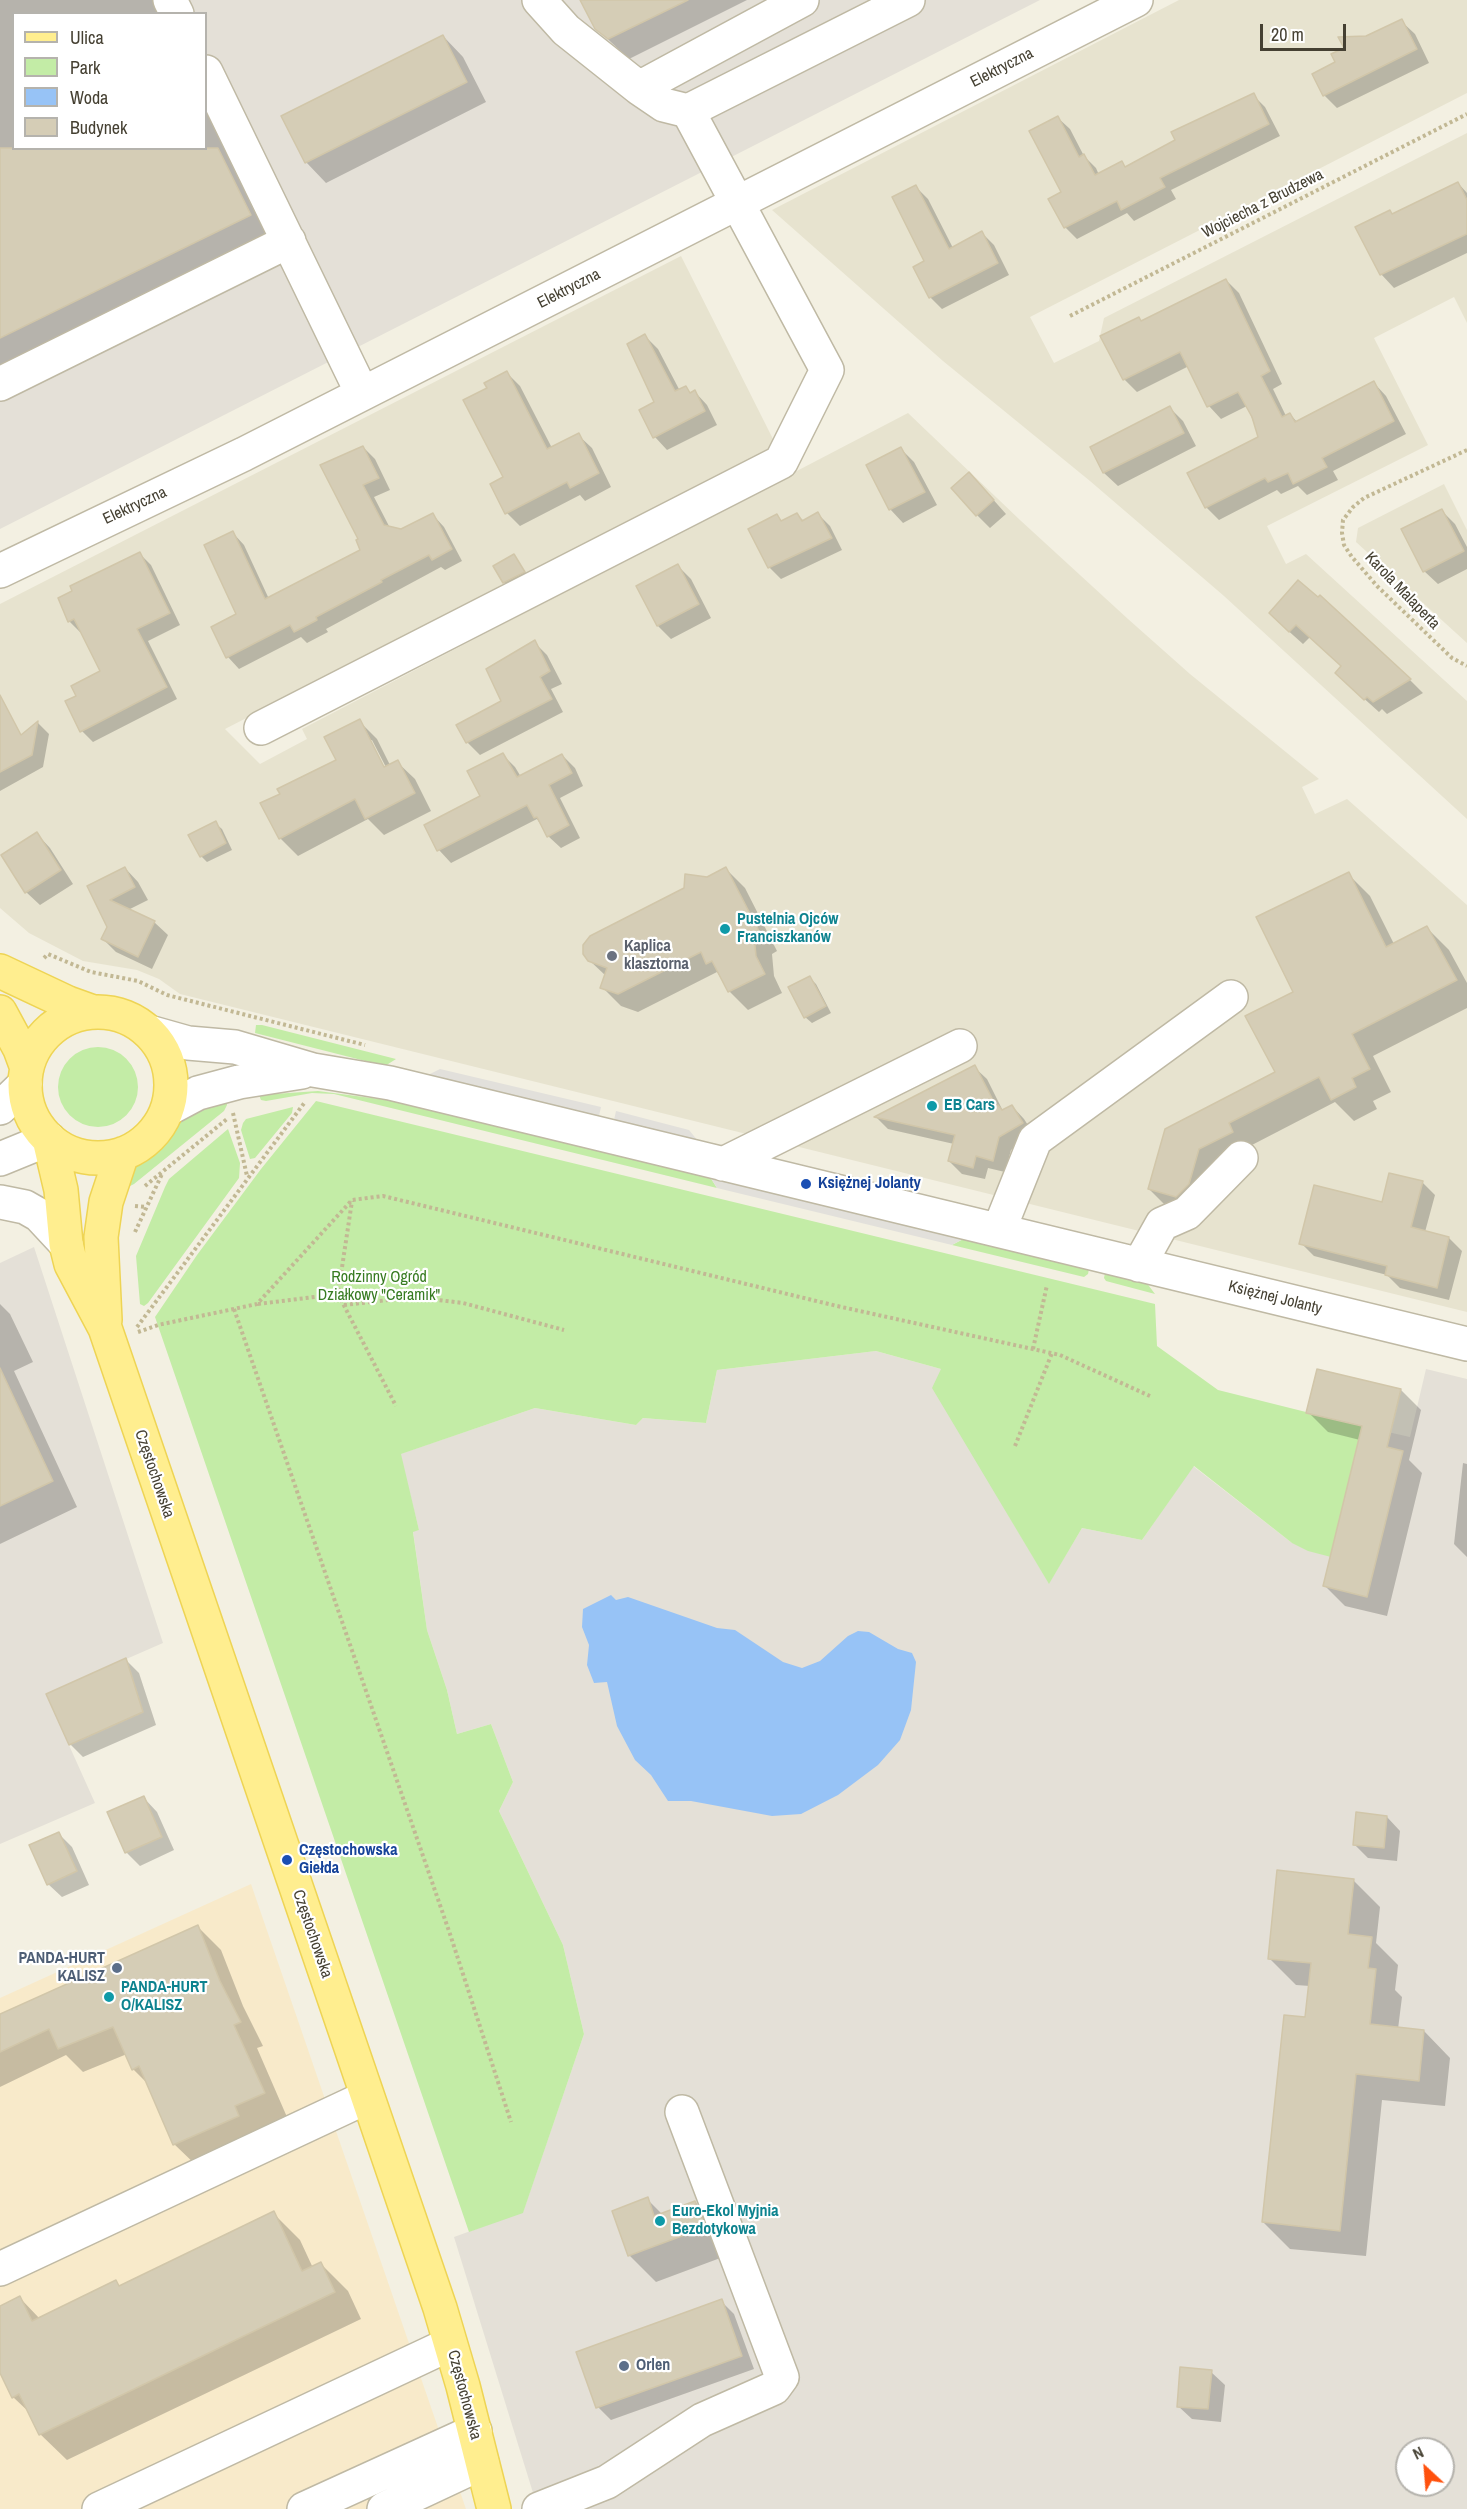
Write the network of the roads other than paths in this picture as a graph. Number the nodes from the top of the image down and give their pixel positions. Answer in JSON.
{"nodes":[{"id":1,"x":539,"y":0,"type":"edge"},
{"id":2,"x":802,"y":0,"type":"edge"},
{"id":3,"x":908,"y":0,"type":"edge"},
{"id":4,"x":1136,"y":0,"type":"edge"},
{"id":5,"x":207,"y":74,"type":"edge"},
{"id":6,"x":639,"y":88,"type":"junction"},
{"id":7,"x":688,"y":111,"type":"junction"},
{"id":8,"x":737,"y":204,"type":"junction"},
{"id":9,"x":289,"y":241,"type":"junction"},
{"id":10,"x":0,"y":384,"type":"edge"},
{"id":11,"x":362,"y":393,"type":"junction"},
{"id":12,"x":0,"y":571,"type":"edge"},
{"id":13,"x":261,"y":728,"type":"dead end"},
{"id":14,"x":0,"y":971,"type":"edge"},
{"id":15,"x":1231,"y":997,"type":"dead end"},
{"id":16,"x":0,"y":1012,"type":"edge"},
{"id":17,"x":93,"y":1012,"type":"junction"},
{"id":18,"x":149,"y":1032,"type":"junction"},
{"id":19,"x":960,"y":1046,"type":"dead end"},
{"id":20,"x":26,"y":1076,"type":"junction"},
{"id":21,"x":310,"y":1085,"type":"junction"},
{"id":22,"x":0,"y":1108,"type":"edge"},
{"id":23,"x":168,"y":1109,"type":"junction"},
{"id":24,"x":49,"y":1139,"type":"junction"},
{"id":25,"x":122,"y":1154,"type":"junction"},
{"id":26,"x":1241,"y":1158,"type":"dead end"},
{"id":27,"x":0,"y":1159,"type":"edge"},
{"id":28,"x":723,"y":1164,"type":"junction"},
{"id":29,"x":0,"y":1202,"type":"edge"},
{"id":30,"x":999,"y":1230,"type":"junction"},
{"id":31,"x":66,"y":1244,"type":"junction"},
{"id":32,"x":1139,"y":1264,"type":"junction"},
{"id":33,"x":117,"y":1333,"type":"junction"},
{"id":34,"x":1467,"y":1344,"type":"edge"},
{"id":35,"x":367,"y":2097,"type":"junction"},
{"id":36,"x":682,"y":2112,"type":"dead end"},
{"id":37,"x":0,"y":2269,"type":"edge"},
{"id":38,"x":450,"y":2343,"type":"junction"},
{"id":39,"x":475,"y":2431,"type":"junction"},
{"id":40,"x":482,"y":2463,"type":"junction"},
{"id":41,"x":99,"y":2509,"type":"edge"},
{"id":42,"x":304,"y":2509,"type":"edge"},
{"id":43,"x":384,"y":2509,"type":"edge"},
{"id":44,"x":494,"y":2509,"type":"edge"},
{"id":45,"x":539,"y":2509,"type":"edge"}],
"edges":[{"from":1,"to":6,"type":"street"},
{"from":2,"to":6,"type":"street"},
{"from":3,"to":7,"type":"street"},
{"from":4,"to":8,"type":"street","name":"Elektryczna"},
{"from":5,"to":9,"type":"street"},
{"from":6,"to":7,"type":"street"},
{"from":7,"to":8,"type":"street"},
{"from":8,"to":11,"type":"street","name":"Elektryczna"},
{"from":8,"to":13,"type":"street"},
{"from":9,"to":10,"type":"street"},
{"from":9,"to":11,"type":"street"},
{"from":11,"to":12,"type":"street","name":"Elektryczna"},
{"from":14,"to":17,"type":"main road"},
{"from":15,"to":30,"type":"street"},
{"from":16,"to":20,"type":"main road"},
{"from":17,"to":18,"type":"main road"},
{"from":17,"to":20,"type":"main road"},
{"from":18,"to":21,"type":"street","name":"Księżnej Jolanty"},
{"from":18,"to":23,"type":"main road"},
{"from":19,"to":28,"type":"street"},
{"from":20,"to":22,"type":"street"},
{"from":20,"to":24,"type":"main road"},
{"from":21,"to":23,"type":"street","name":"Księżnej Jolanty"},
{"from":21,"to":28,"type":"street","name":"Księżnej Jolanty"},
{"from":23,"to":25,"type":"main road"},
{"from":24,"to":25,"type":"main road"},
{"from":24,"to":27,"type":"street"},
{"from":24,"to":31,"type":"main road","name":"Częstochowska"},
{"from":25,"to":33,"type":"main road","name":"Częstochowska"},
{"from":26,"to":32,"type":"street"},
{"from":28,"to":30,"type":"street","name":"Księżnej Jolanty"},
{"from":29,"to":31,"type":"street"},
{"from":30,"to":32,"type":"street","name":"Księżnej Jolanty"},
{"from":31,"to":33,"type":"main road","name":"Częstochowska"},
{"from":32,"to":34,"type":"street","name":"Księżnej Jolanty"},
{"from":33,"to":35,"type":"main road","name":"Częstochowska"},
{"from":35,"to":37,"type":"street"},
{"from":35,"to":38,"type":"main road","name":"Częstochowska"},
{"from":36,"to":45,"type":"street"},
{"from":38,"to":39,"type":"main road","name":"Częstochowska"},
{"from":38,"to":41,"type":"street"},
{"from":39,"to":40,"type":"main road","name":"Częstochowska"},
{"from":39,"to":42,"type":"street"},
{"from":40,"to":43,"type":"street"},
{"from":40,"to":44,"type":"main road","name":"Częstochowska"}]}
